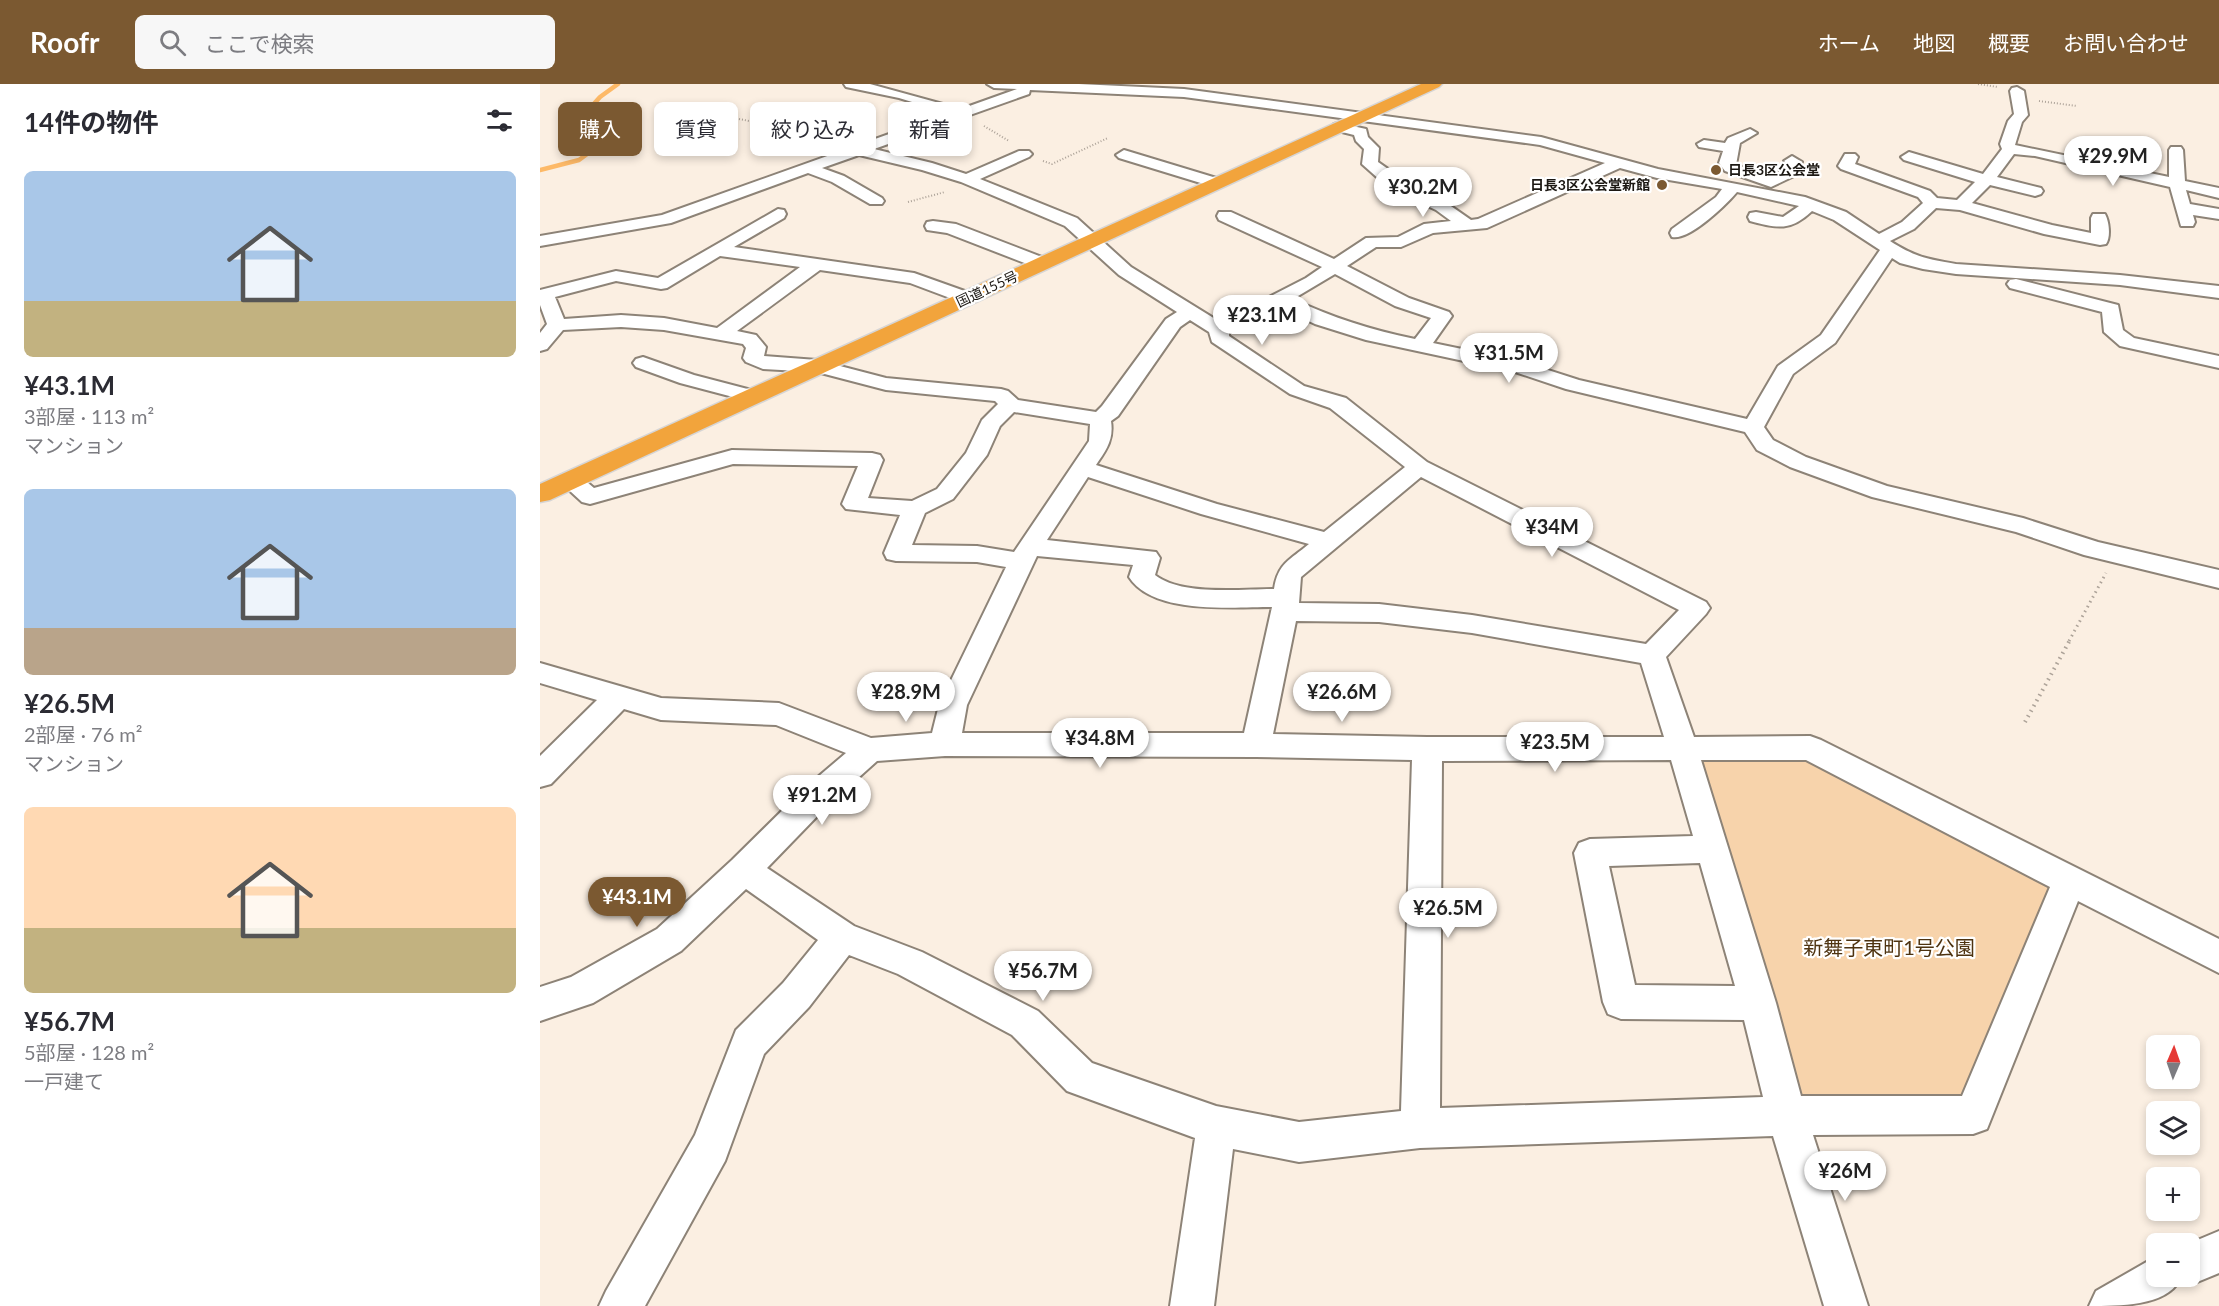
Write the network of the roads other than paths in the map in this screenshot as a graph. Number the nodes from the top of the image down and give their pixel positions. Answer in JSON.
{"nodes":[{"id":1,"x":851,"y":84,"type":"edge"},
{"id":2,"x":994,"y":84,"type":"edge"},
{"id":3,"x":1239,"y":84,"type":"edge"},
{"id":4,"x":1434,"y":84,"type":"edge"},
{"id":5,"x":1039,"y":85,"type":"edge"},
{"id":6,"x":979,"y":92,"type":"dead end"},
{"id":7,"x":2017,"y":94,"type":"road end"},
{"id":8,"x":1207,"y":96,"type":"junction"},
{"id":9,"x":930,"y":102,"type":"edge"},
{"id":10,"x":972,"y":103,"type":"edge"},
{"id":11,"x":972,"y":109,"type":"edge"},
{"id":12,"x":1359,"y":118,"type":"junction"},
{"id":13,"x":1339,"y":127,"type":"junction"},
{"id":14,"x":1750,"y":133,"type":"dead end"},
{"id":15,"x":1704,"y":144,"type":"dead end"},
{"id":16,"x":1731,"y":148,"type":"junction"},
{"id":17,"x":2010,"y":149,"type":"junction"},
{"id":18,"x":2176,"y":150,"type":"dead end"},
{"id":19,"x":1024,"y":154,"type":"road end"},
{"id":20,"x":876,"y":155,"type":"edge"},
{"id":21,"x":1125,"y":155,"type":"dead end"},
{"id":22,"x":843,"y":156,"type":"edge"},
{"id":23,"x":1850,"y":157,"type":"dead end"},
{"id":24,"x":1909,"y":157,"type":"dead end"},
{"id":25,"x":1792,"y":161,"type":"dead end"},
{"id":26,"x":1618,"y":163,"type":"junction"},
{"id":27,"x":808,"y":168,"type":"junction"},
{"id":28,"x":967,"y":179,"type":"junction"},
{"id":29,"x":1986,"y":180,"type":"junction"},
{"id":30,"x":1217,"y":183,"type":"junction"},
{"id":31,"x":2177,"y":185,"type":"junction"},
{"id":32,"x":1732,"y":187,"type":"junction"},
{"id":33,"x":1768,"y":187,"type":"junction"},
{"id":34,"x":2035,"y":191,"type":"dead end"},
{"id":35,"x":2219,"y":193,"type":"edge"},
{"id":36,"x":1843,"y":201,"type":"dead end"},
{"id":37,"x":845,"y":202,"type":"dead end"},
{"id":38,"x":1932,"y":203,"type":"junction"},
{"id":39,"x":1810,"y":204,"type":"junction"},
{"id":40,"x":1961,"y":205,"type":"junction"},
{"id":41,"x":1828,"y":211,"type":"junction"},
{"id":42,"x":778,"y":214,"type":"dead end"},
{"id":43,"x":2219,"y":214,"type":"edge"},
{"id":44,"x":1225,"y":216,"type":"dead end"},
{"id":45,"x":1756,"y":217,"type":"dead end"},
{"id":46,"x":2100,"y":218,"type":"dead end"},
{"id":47,"x":1467,"y":225,"type":"junction"},
{"id":48,"x":933,"y":226,"type":"dead end"},
{"id":49,"x":1678,"y":233,"type":"dead end"},
{"id":50,"x":540,"y":241,"type":"edge"},
{"id":51,"x":1090,"y":241,"type":"junction"},
{"id":52,"x":1884,"y":244,"type":"junction"},
{"id":53,"x":717,"y":250,"type":"junction"},
{"id":54,"x":1041,"y":263,"type":"junction"},
{"id":55,"x":816,"y":264,"type":"junction"},
{"id":56,"x":1336,"y":267,"type":"junction"},
{"id":57,"x":1978,"y":270,"type":"junction"},
{"id":58,"x":2219,"y":292,"type":"edge"},
{"id":59,"x":966,"y":298,"type":"junction"},
{"id":60,"x":1280,"y":300,"type":"junction"},
{"id":61,"x":1191,"y":311,"type":"junction"},
{"id":62,"x":557,"y":325,"type":"junction"},
{"id":63,"x":1219,"y":330,"type":"junction"},
{"id":64,"x":721,"y":334,"type":"junction"},
{"id":65,"x":540,"y":345,"type":"edge"},
{"id":66,"x":1421,"y":345,"type":"junction"},
{"id":67,"x":2219,"y":362,"type":"edge"},
{"id":68,"x":643,"y":363,"type":"dead end"},
{"id":69,"x":817,"y":366,"type":"junction"},
{"id":70,"x":752,"y":396,"type":"junction"},
{"id":71,"x":1011,"y":405,"type":"junction"},
{"id":72,"x":1100,"y":419,"type":"junction"},
{"id":73,"x":1753,"y":427,"type":"junction"},
{"id":74,"x":1419,"y":467,"type":"junction"},
{"id":75,"x":1082,"y":468,"type":"junction"},
{"id":76,"x":570,"y":480,"type":"junction"},
{"id":77,"x":540,"y":494,"type":"edge"},
{"id":78,"x":915,"y":509,"type":"junction"},
{"id":79,"x":1328,"y":541,"type":"junction"},
{"id":80,"x":1026,"y":554,"type":"junction"},
{"id":81,"x":2219,"y":579,"type":"edge"},
{"id":82,"x":1286,"y":605,"type":"junction"},
{"id":83,"x":1652,"y":655,"type":"junction"},
{"id":84,"x":540,"y":672,"type":"edge"},
{"id":85,"x":619,"y":696,"type":"junction"},
{"id":86,"x":945,"y":744,"type":"junction"},
{"id":87,"x":1256,"y":745,"type":"junction"},
{"id":88,"x":1427,"y":749,"type":"junction"},
{"id":89,"x":1683,"y":749,"type":"junction"},
{"id":90,"x":870,"y":750,"type":"junction"},
{"id":91,"x":540,"y":776,"type":"edge"},
{"id":92,"x":1712,"y":849,"type":"junction"},
{"id":93,"x":744,"y":870,"type":"junction"},
{"id":94,"x":2070,"y":881,"type":"junction"},
{"id":95,"x":842,"y":937,"type":"junction"},
{"id":96,"x":2219,"y":957,"type":"edge"},
{"id":97,"x":1758,"y":1003,"type":"junction"},
{"id":98,"x":540,"y":1004,"type":"edge"},
{"id":99,"x":1787,"y":1116,"type":"junction"},
{"id":100,"x":1216,"y":1126,"type":"junction"},
{"id":101,"x":1420,"y":1128,"type":"junction"},
{"id":102,"x":2219,"y":1252,"type":"edge"},
{"id":103,"x":2200,"y":1260,"type":"edge"},
{"id":104,"x":2146,"y":1285,"type":"edge"},
{"id":105,"x":621,"y":1306,"type":"edge"},
{"id":106,"x":1192,"y":1306,"type":"edge"},
{"id":107,"x":1846,"y":1306,"type":"edge"},
{"id":108,"x":2111,"y":1306,"type":"edge"}],
"edges":[{"from":1,"to":9,"type":"street"},
{"from":2,"to":5,"type":"street"},
{"from":3,"to":8,"type":"street"},
{"from":4,"to":12,"type":"highway","name":"国道155号"},
{"from":5,"to":8,"type":"street"},
{"from":5,"to":11,"type":"street"},
{"from":6,"to":10,"type":"street"},
{"from":7,"to":17,"type":"street"},
{"from":8,"to":12,"type":"street"},
{"from":12,"to":13,"type":"highway","name":"国道155号"},
{"from":12,"to":26,"type":"street"},
{"from":13,"to":30,"type":"highway","name":"国道155号"},
{"from":13,"to":47,"type":"street"},
{"from":14,"to":16,"type":"street"},
{"from":15,"to":16,"type":"street"},
{"from":16,"to":33,"type":"street"},
{"from":17,"to":29,"type":"street"},
{"from":17,"to":31,"type":"street"},
{"from":18,"to":31,"type":"street"},
{"from":19,"to":28,"type":"street"},
{"from":20,"to":28,"type":"street"},
{"from":21,"to":30,"type":"street"},
{"from":22,"to":27,"type":"street"},
{"from":23,"to":38,"type":"street"},
{"from":24,"to":29,"type":"street"},
{"from":25,"to":33,"type":"street"},
{"from":26,"to":32,"type":"street"},
{"from":26,"to":47,"type":"street"},
{"from":27,"to":37,"type":"street"},
{"from":27,"to":50,"type":"street"},
{"from":28,"to":51,"type":"street"},
{"from":29,"to":34,"type":"street"},
{"from":29,"to":40,"type":"street"},
{"from":30,"to":51,"type":"highway","name":"国道155号"},
{"from":31,"to":35,"type":"street"},
{"from":31,"to":43,"type":"street"},
{"from":32,"to":33,"type":"street"},
{"from":32,"to":49,"type":"street"},
{"from":33,"to":39,"type":"street"},
{"from":36,"to":41,"type":"street"},
{"from":38,"to":40,"type":"street"},
{"from":38,"to":52,"type":"street"},
{"from":39,"to":41,"type":"street"},
{"from":39,"to":45,"type":"street"},
{"from":40,"to":46,"type":"street"},
{"from":41,"to":52,"type":"street"},
{"from":42,"to":53,"type":"street"},
{"from":44,"to":56,"type":"street"},
{"from":47,"to":56,"type":"street"},
{"from":48,"to":54,"type":"street"},
{"from":51,"to":54,"type":"highway","name":"国道155号"},
{"from":51,"to":61,"type":"street"},
{"from":52,"to":57,"type":"street"},
{"from":52,"to":73,"type":"street"},
{"from":53,"to":55,"type":"street"},
{"from":53,"to":62,"type":"street"},
{"from":54,"to":59,"type":"highway","name":"国道155号"},
{"from":55,"to":59,"type":"street"},
{"from":55,"to":64,"type":"street"},
{"from":56,"to":60,"type":"street"},
{"from":56,"to":66,"type":"street"},
{"from":57,"to":58,"type":"street"},
{"from":57,"to":67,"type":"street"},
{"from":59,"to":69,"type":"highway","name":"国道155号"},
{"from":60,"to":63,"type":"street"},
{"from":60,"to":66,"type":"street"},
{"from":61,"to":63,"type":"street"},
{"from":61,"to":72,"type":"street"},
{"from":62,"to":64,"type":"street"},
{"from":62,"to":65,"type":"street"},
{"from":63,"to":74,"type":"street"},
{"from":64,"to":69,"type":"street"},
{"from":66,"to":73,"type":"street"},
{"from":68,"to":70,"type":"street"},
{"from":69,"to":70,"type":"highway","name":"国道155号"},
{"from":69,"to":71,"type":"street"},
{"from":70,"to":76,"type":"highway","name":"国道155号"},
{"from":71,"to":72,"type":"street"},
{"from":71,"to":78,"type":"street"},
{"from":72,"to":75,"type":"street"},
{"from":73,"to":81,"type":"street"},
{"from":74,"to":79,"type":"street"},
{"from":74,"to":83,"type":"street"},
{"from":75,"to":79,"type":"street"},
{"from":75,"to":80,"type":"street"},
{"from":76,"to":77,"type":"highway","name":"国道155号"},
{"from":76,"to":78,"type":"street"},
{"from":78,"to":80,"type":"street"},
{"from":79,"to":82,"type":"street"},
{"from":80,"to":82,"type":"street"},
{"from":80,"to":86,"type":"street"},
{"from":82,"to":83,"type":"street"},
{"from":82,"to":87,"type":"street"},
{"from":83,"to":89,"type":"street"},
{"from":84,"to":85,"type":"street"},
{"from":85,"to":90,"type":"street"},
{"from":85,"to":91,"type":"street"},
{"from":86,"to":87,"type":"street"},
{"from":86,"to":90,"type":"street"},
{"from":87,"to":88,"type":"street"},
{"from":88,"to":89,"type":"street"},
{"from":88,"to":101,"type":"street"},
{"from":89,"to":92,"type":"street"},
{"from":89,"to":94,"type":"street"},
{"from":90,"to":93,"type":"street"},
{"from":92,"to":97,"type":"street"},
{"from":92,"to":97,"type":"street"},
{"from":93,"to":95,"type":"street"},
{"from":93,"to":98,"type":"street"},
{"from":94,"to":96,"type":"street"},
{"from":94,"to":99,"type":"street"},
{"from":95,"to":100,"type":"street"},
{"from":95,"to":105,"type":"street"},
{"from":97,"to":99,"type":"street"},
{"from":99,"to":101,"type":"street"},
{"from":99,"to":107,"type":"street"},
{"from":100,"to":101,"type":"street"},
{"from":100,"to":106,"type":"street"},
{"from":102,"to":103,"type":"street"},
{"from":104,"to":108,"type":"street"}]}
